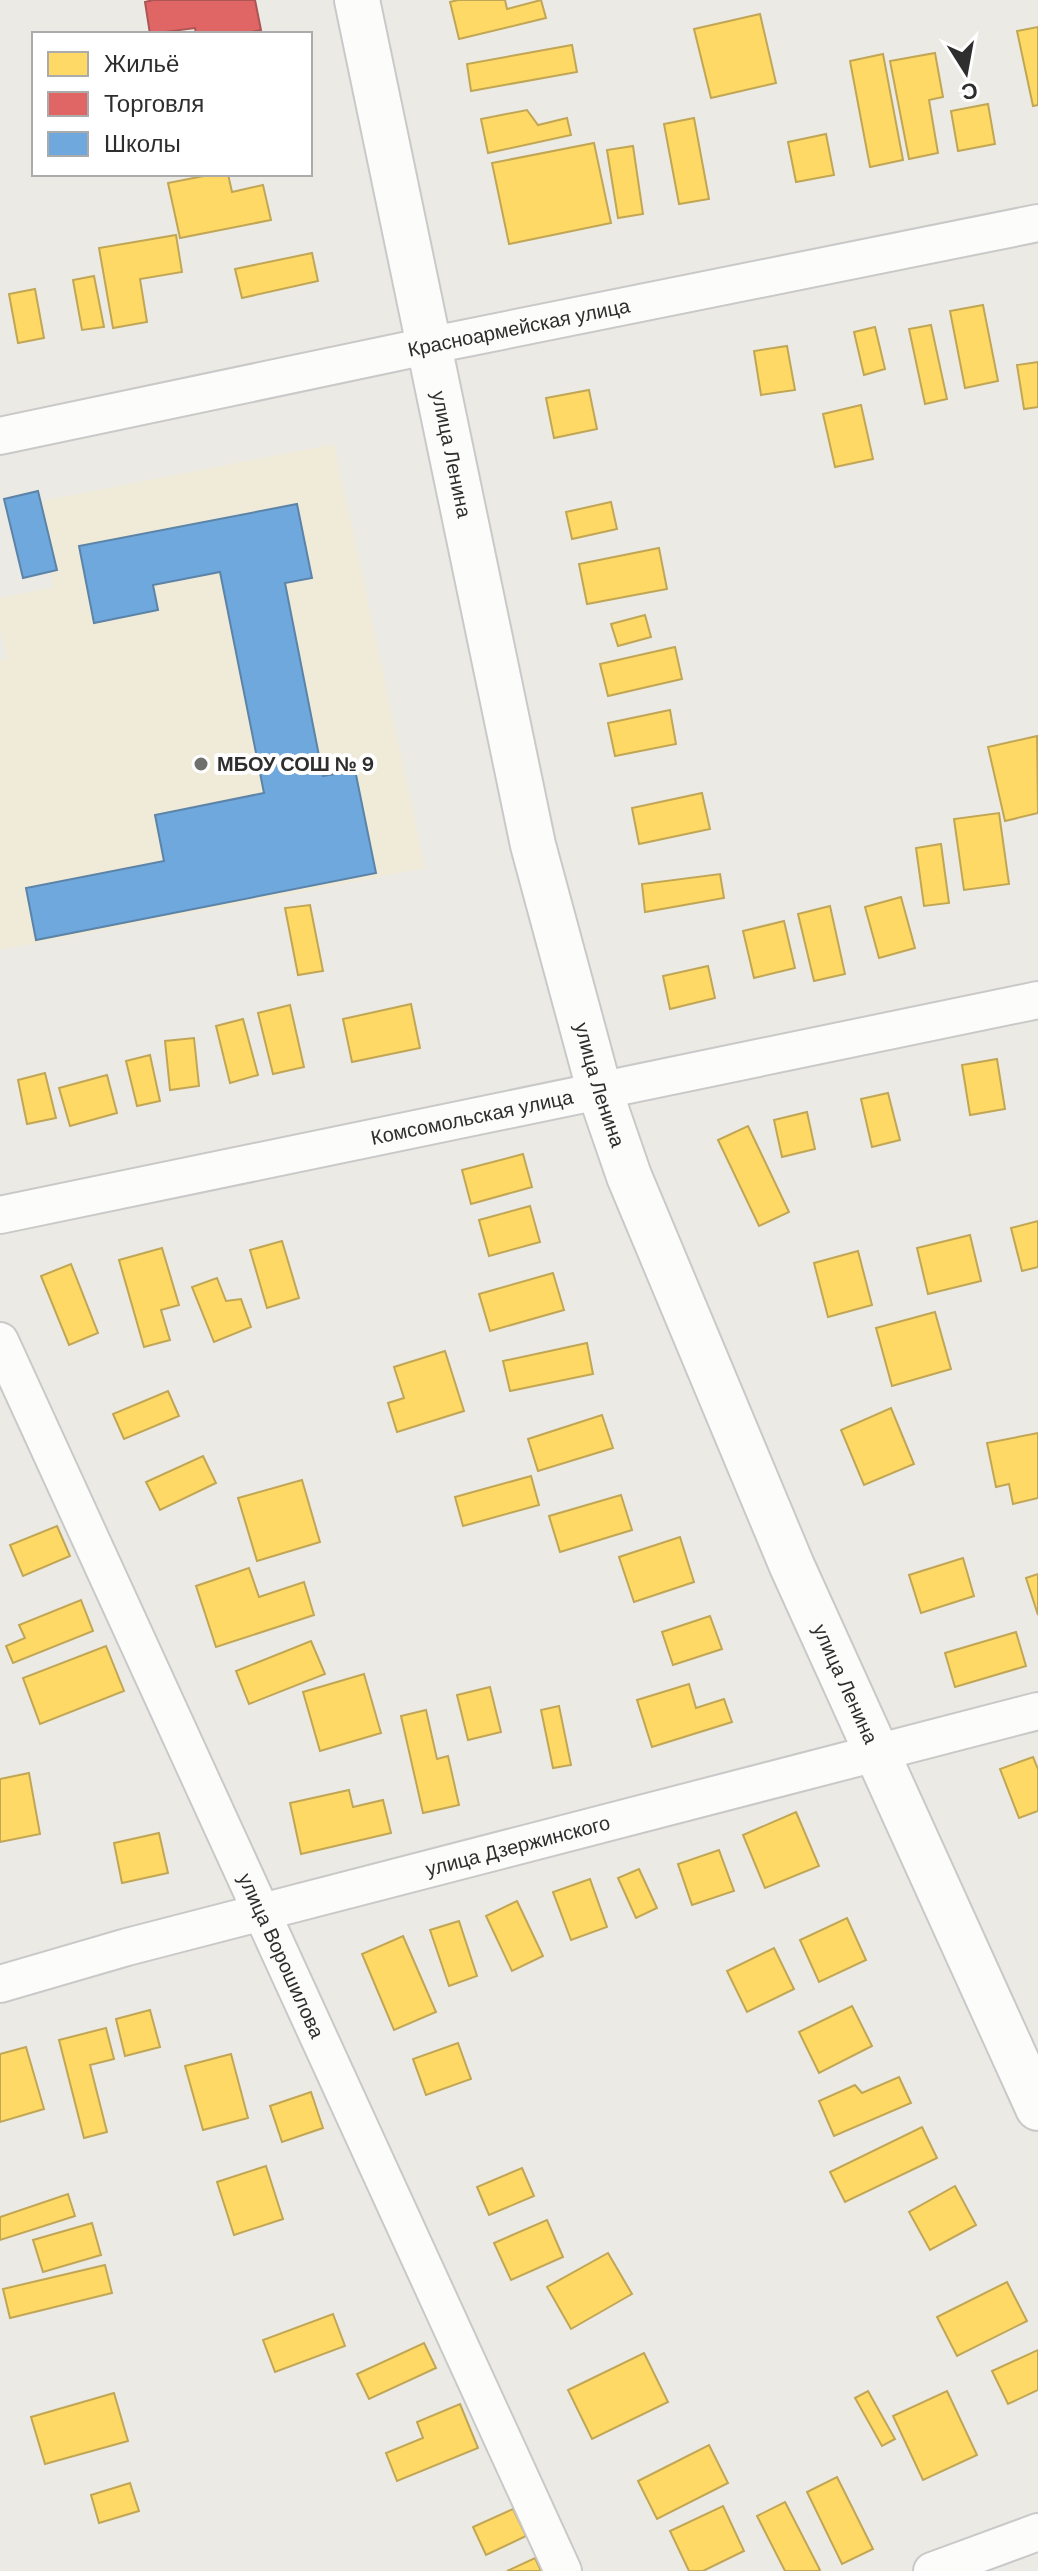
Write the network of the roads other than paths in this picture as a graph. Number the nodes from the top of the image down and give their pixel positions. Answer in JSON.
{"nodes":[{"id":1,"x":357,"y":0,"type":"edge"},
{"id":2,"x":1038,"y":223,"type":"edge"},
{"id":3,"x":427,"y":346,"type":"junction"},
{"id":4,"x":0,"y":436,"type":"edge"},
{"id":5,"x":1038,"y":1000,"type":"edge"},
{"id":6,"x":599,"y":1089,"type":"junction"},
{"id":7,"x":0,"y":1215,"type":"edge"},
{"id":8,"x":0,"y":1341,"type":"edge"},
{"id":9,"x":1038,"y":1711,"type":"edge"},
{"id":10,"x":876,"y":1753,"type":"junction"},
{"id":11,"x":260,"y":1912,"type":"junction"},
{"id":12,"x":0,"y":1984,"type":"edge"},
{"id":13,"x":1038,"y":2108,"type":"edge"},
{"id":14,"x":1038,"y":2532,"type":"edge"},
{"id":15,"x":563,"y":2571,"type":"edge"},
{"id":16,"x":932,"y":2571,"type":"edge"}],
"edges":[{"from":1,"to":3,"type":"street","name":"улица Ленина"},
{"from":2,"to":3,"type":"street","name":"Красноармейская улица"},
{"from":3,"to":4,"type":"street","name":"Красноармейская улица"},
{"from":3,"to":6,"type":"street","name":"улица Ленина"},
{"from":5,"to":6,"type":"street","name":"Комсомольская улица"},
{"from":6,"to":7,"type":"street","name":"Комсомольская улица"},
{"from":6,"to":10,"type":"street","name":"улица Ленина"},
{"from":8,"to":11,"type":"street","name":"улица Ворошилова"},
{"from":9,"to":10,"type":"street","name":"улица Дзержинского"},
{"from":10,"to":11,"type":"street","name":"улица Дзержинского"},
{"from":10,"to":13,"type":"street","name":"улица Ленина"},
{"from":11,"to":12,"type":"street","name":"улица Дзержинского"},
{"from":11,"to":15,"type":"street","name":"улица Ворошилова"},
{"from":14,"to":16,"type":"street"}]}
